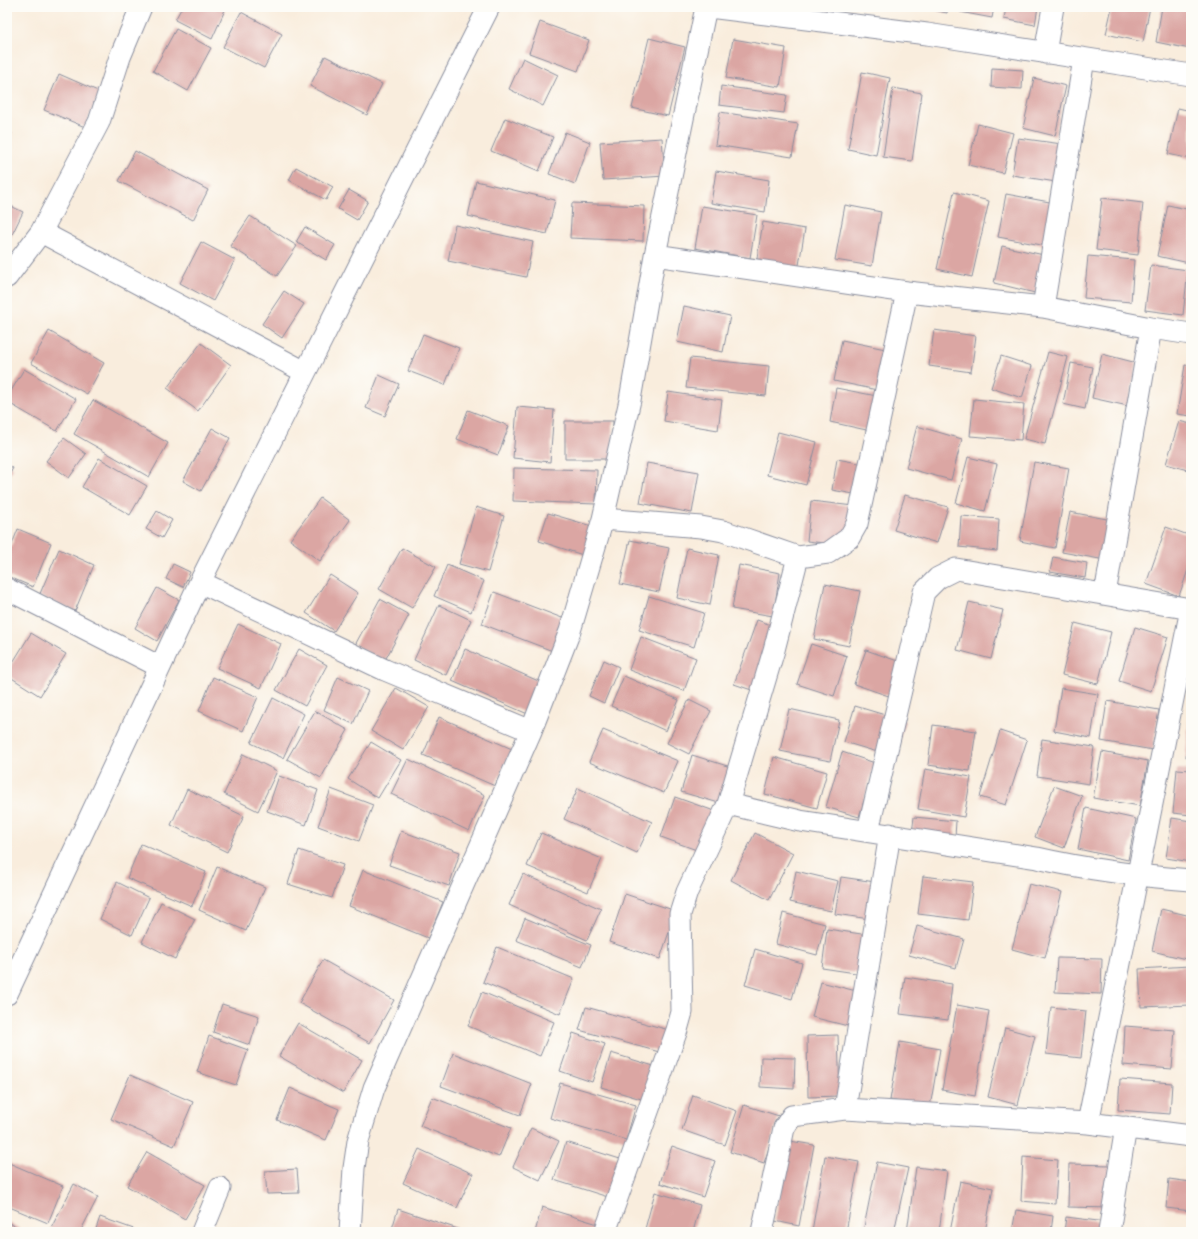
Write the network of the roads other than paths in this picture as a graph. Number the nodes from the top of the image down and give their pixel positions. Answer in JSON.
{"nodes":[{"id":1,"x":141,"y":7,"type":"edge"},
{"id":2,"x":489,"y":7,"type":"edge"},
{"id":3,"x":708,"y":7,"type":"edge"},
{"id":4,"x":1052,"y":7,"type":"edge"},
{"id":5,"x":1045,"y":53,"type":"junction"},
{"id":6,"x":1084,"y":59,"type":"junction"},
{"id":7,"x":1191,"y":75,"type":"edge"},
{"id":8,"x":41,"y":232,"type":"junction"},
{"id":9,"x":656,"y":255,"type":"junction"},
{"id":10,"x":7,"y":277,"type":"edge"},
{"id":11,"x":907,"y":292,"type":"junction"},
{"id":12,"x":1043,"y":307,"type":"junction"},
{"id":13,"x":1151,"y":328,"type":"junction"},
{"id":14,"x":1191,"y":334,"type":"edge"},
{"id":15,"x":305,"y":372,"type":"junction"},
{"id":16,"x":603,"y":519,"type":"junction"},
{"id":17,"x":798,"y":557,"type":"junction"},
{"id":18,"x":200,"y":582,"type":"junction"},
{"id":19,"x":7,"y":589,"type":"edge"},
{"id":20,"x":1105,"y":594,"type":"junction"},
{"id":21,"x":1191,"y":609,"type":"edge"},
{"id":22,"x":160,"y":667,"type":"junction"},
{"id":23,"x":532,"y":731,"type":"junction"},
{"id":24,"x":728,"y":804,"type":"junction"},
{"id":25,"x":868,"y":831,"type":"junction"},
{"id":26,"x":890,"y":834,"type":"junction"},
{"id":27,"x":1138,"y":876,"type":"junction"},
{"id":28,"x":1191,"y":880,"type":"edge"},
{"id":29,"x":7,"y":994,"type":"edge"},
{"id":30,"x":845,"y":1109,"type":"junction"},
{"id":31,"x":1088,"y":1122,"type":"junction"},
{"id":32,"x":1126,"y":1128,"type":"junction"},
{"id":33,"x":1191,"y":1136,"type":"edge"},
{"id":34,"x":220,"y":1188,"type":"dead end"},
{"id":35,"x":202,"y":1232,"type":"edge"},
{"id":36,"x":350,"y":1232,"type":"edge"},
{"id":37,"x":604,"y":1232,"type":"edge"},
{"id":38,"x":762,"y":1232,"type":"edge"},
{"id":39,"x":1109,"y":1232,"type":"edge"}],
"edges":[{"from":1,"to":8,"type":"street"},
{"from":2,"to":15,"type":"street"},
{"from":3,"to":5,"type":"street"},
{"from":3,"to":9,"type":"street"},
{"from":4,"to":5,"type":"street"},
{"from":5,"to":6,"type":"street"},
{"from":6,"to":7,"type":"street"},
{"from":6,"to":12,"type":"street"},
{"from":8,"to":10,"type":"street"},
{"from":8,"to":15,"type":"street"},
{"from":9,"to":11,"type":"street"},
{"from":9,"to":16,"type":"street"},
{"from":11,"to":12,"type":"street"},
{"from":11,"to":17,"type":"street"},
{"from":12,"to":13,"type":"street"},
{"from":13,"to":14,"type":"street"},
{"from":13,"to":20,"type":"street"},
{"from":15,"to":18,"type":"street"},
{"from":16,"to":17,"type":"street"},
{"from":16,"to":23,"type":"street"},
{"from":17,"to":24,"type":"street"},
{"from":18,"to":22,"type":"street"},
{"from":18,"to":23,"type":"street"},
{"from":19,"to":22,"type":"street"},
{"from":20,"to":21,"type":"street"},
{"from":20,"to":25,"type":"street"},
{"from":21,"to":27,"type":"street"},
{"from":22,"to":29,"type":"street"},
{"from":23,"to":36,"type":"street"},
{"from":24,"to":25,"type":"street"},
{"from":24,"to":37,"type":"street"},
{"from":25,"to":26,"type":"street"},
{"from":26,"to":27,"type":"street"},
{"from":26,"to":30,"type":"street"},
{"from":27,"to":28,"type":"street"},
{"from":27,"to":31,"type":"street"},
{"from":30,"to":31,"type":"street"},
{"from":30,"to":38,"type":"street"},
{"from":31,"to":32,"type":"street"},
{"from":32,"to":33,"type":"street"},
{"from":32,"to":39,"type":"street"},
{"from":34,"to":35,"type":"street"}]}
